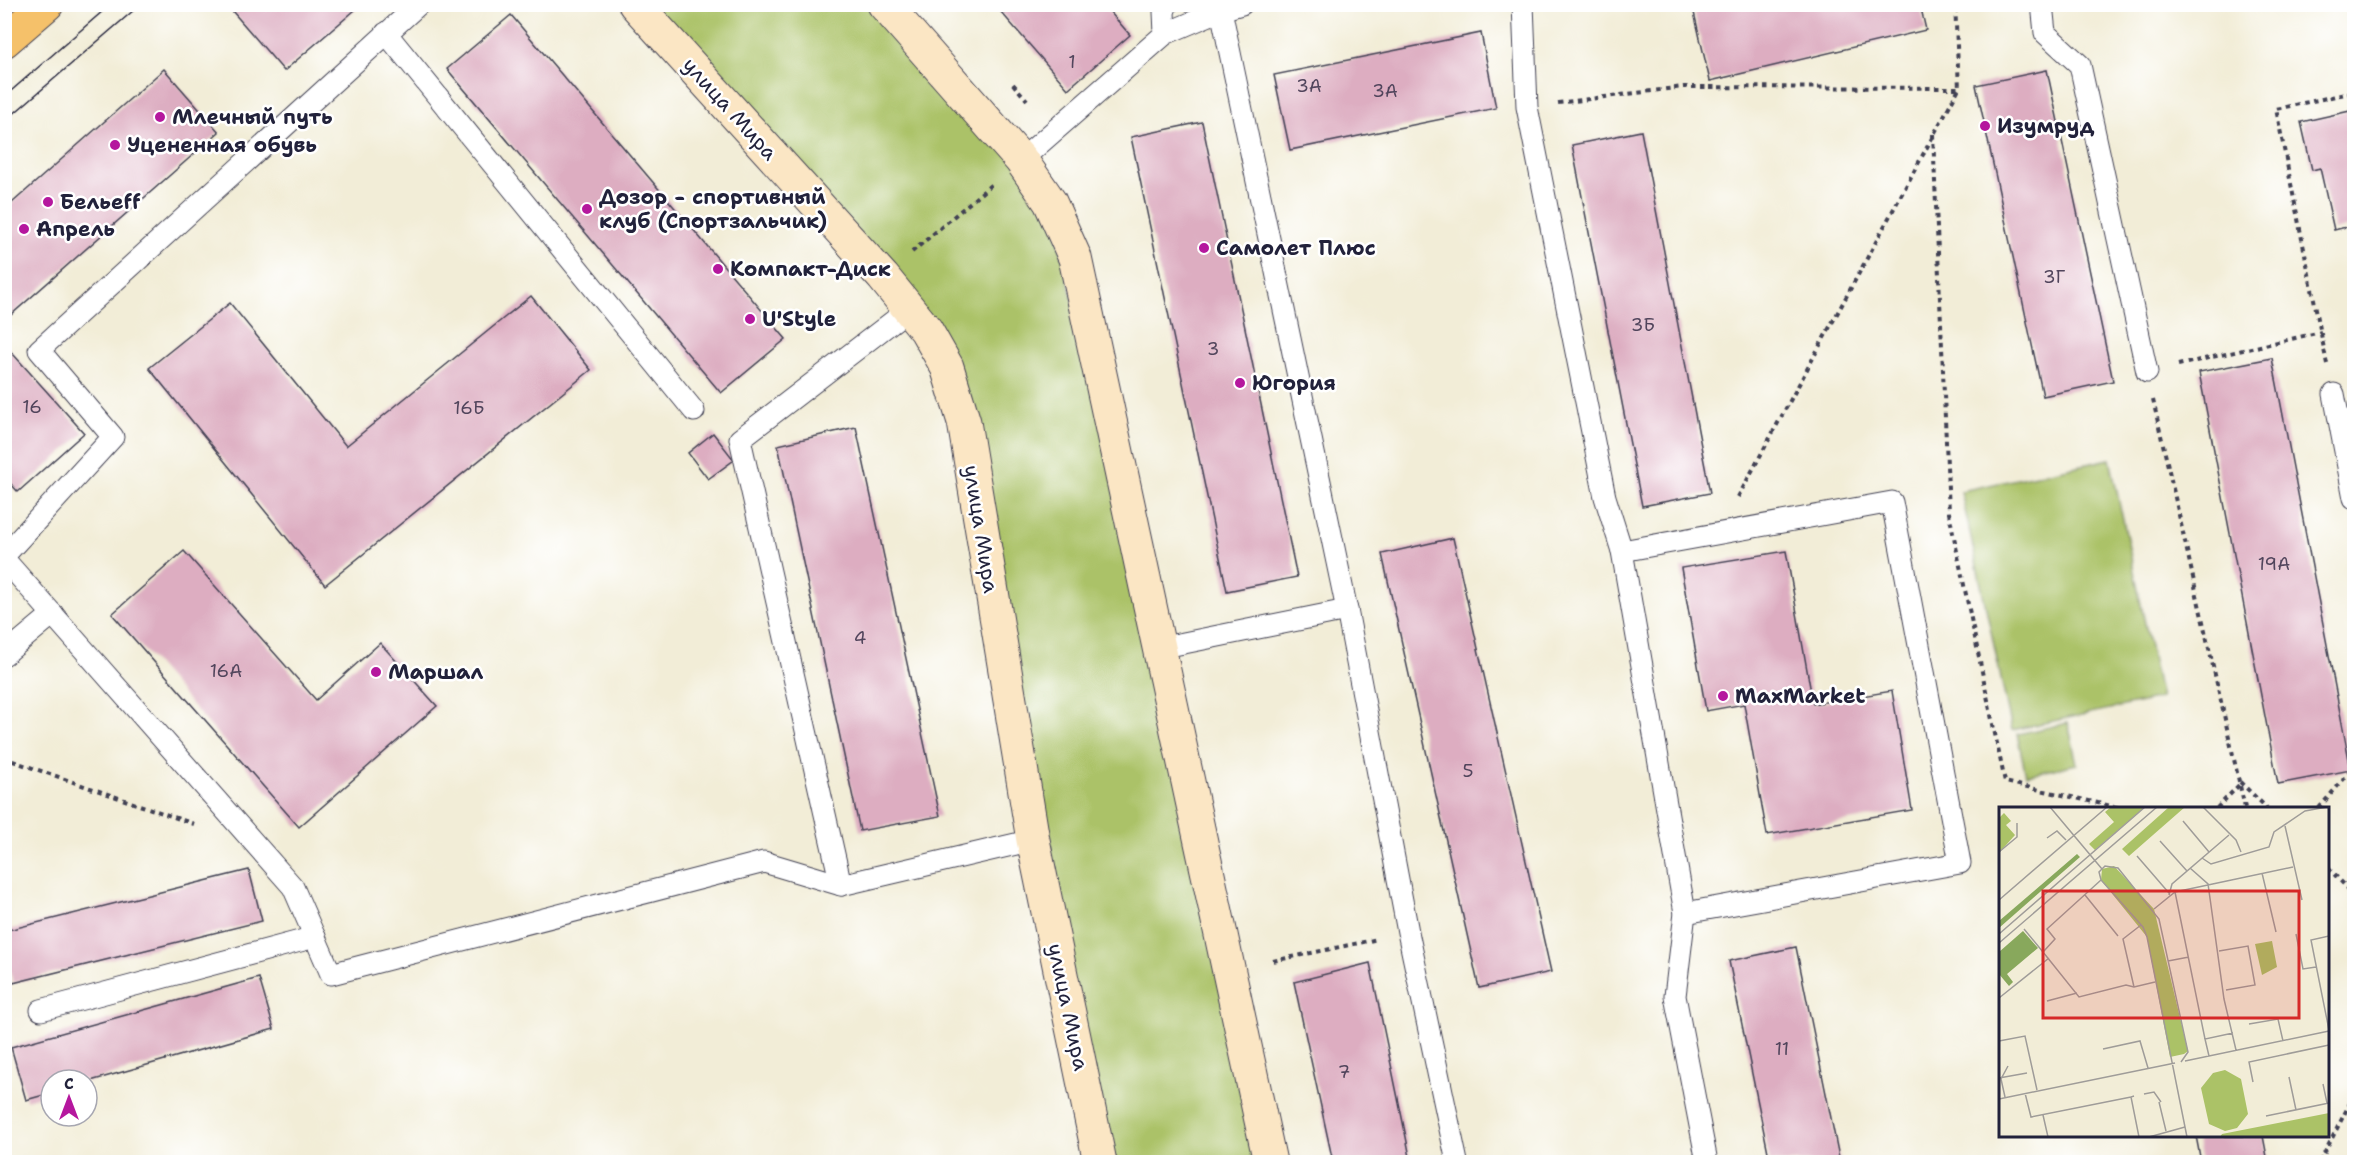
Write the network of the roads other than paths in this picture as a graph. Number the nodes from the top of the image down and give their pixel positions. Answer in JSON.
{"nodes":[{"id":1,"x":47,"y":4,"type":"edge"},
{"id":2,"x":419,"y":4,"type":"edge"},
{"id":3,"x":635,"y":4,"type":"edge"},
{"id":4,"x":884,"y":4,"type":"edge"},
{"id":5,"x":1242,"y":4,"type":"edge"},
{"id":6,"x":1523,"y":4,"type":"edge"},
{"id":7,"x":2042,"y":4,"type":"edge"},
{"id":8,"x":1163,"y":7,"type":"edge"},
{"id":9,"x":1221,"y":10,"type":"junction"},
{"id":10,"x":386,"y":33,"type":"junction"},
{"id":11,"x":1165,"y":34,"type":"junction"},
{"id":12,"x":4,"y":41,"type":"edge"},
{"id":13,"x":1021,"y":159,"type":"junction"},
{"id":14,"x":909,"y":309,"type":"junction"},
{"id":15,"x":2147,"y":372,"type":"road end"},
{"id":16,"x":2334,"y":394,"type":"road end"},
{"id":17,"x":694,"y":411,"type":"dead end"},
{"id":18,"x":2355,"y":498,"type":"edge"},
{"id":19,"x":1622,"y":551,"type":"junction"},
{"id":20,"x":4,"y":557,"type":"edge"},
{"id":21,"x":1347,"y":610,"type":"junction"},
{"id":22,"x":53,"y":614,"type":"junction"},
{"id":23,"x":1159,"y":648,"type":"junction"},
{"id":24,"x":4,"y":655,"type":"edge"},
{"id":25,"x":1033,"y":840,"type":"junction"},
{"id":26,"x":841,"y":885,"type":"junction"},
{"id":27,"x":1685,"y":913,"type":"junction"},
{"id":28,"x":315,"y":937,"type":"junction"},
{"id":29,"x":41,"y":1010,"type":"dead end"},
{"id":30,"x":1100,"y":1162,"type":"edge"},
{"id":31,"x":1270,"y":1162,"type":"edge"},
{"id":32,"x":1457,"y":1162,"type":"edge"},
{"id":33,"x":1707,"y":1162,"type":"edge"}],
"edges":[{"from":1,"to":12,"type":"main road"},
{"from":2,"to":10,"type":"lane"},
{"from":3,"to":14,"type":"street","name":"улица Мира"},
{"from":4,"to":13,"type":"street"},
{"from":5,"to":9,"type":"lane"},
{"from":6,"to":19,"type":"lane"},
{"from":7,"to":15,"type":"lane"},
{"from":8,"to":11,"type":"lane"},
{"from":9,"to":11,"type":"lane"},
{"from":9,"to":21,"type":"lane"},
{"from":10,"to":17,"type":"lane"},
{"from":10,"to":20,"type":"lane"},
{"from":11,"to":13,"type":"lane"},
{"from":13,"to":23,"type":"street"},
{"from":14,"to":25,"type":"street","name":"улица Мира"},
{"from":14,"to":26,"type":"lane"},
{"from":16,"to":18,"type":"lane"},
{"from":19,"to":27,"type":"lane"},
{"from":19,"to":27,"type":"lane"},
{"from":20,"to":22,"type":"lane"},
{"from":21,"to":23,"type":"lane"},
{"from":21,"to":32,"type":"lane"},
{"from":22,"to":24,"type":"lane"},
{"from":22,"to":28,"type":"lane"},
{"from":23,"to":31,"type":"street"},
{"from":25,"to":26,"type":"lane"},
{"from":25,"to":30,"type":"street","name":"улица Мира"},
{"from":26,"to":28,"type":"lane"},
{"from":27,"to":33,"type":"lane"},
{"from":28,"to":29,"type":"lane"}]}
